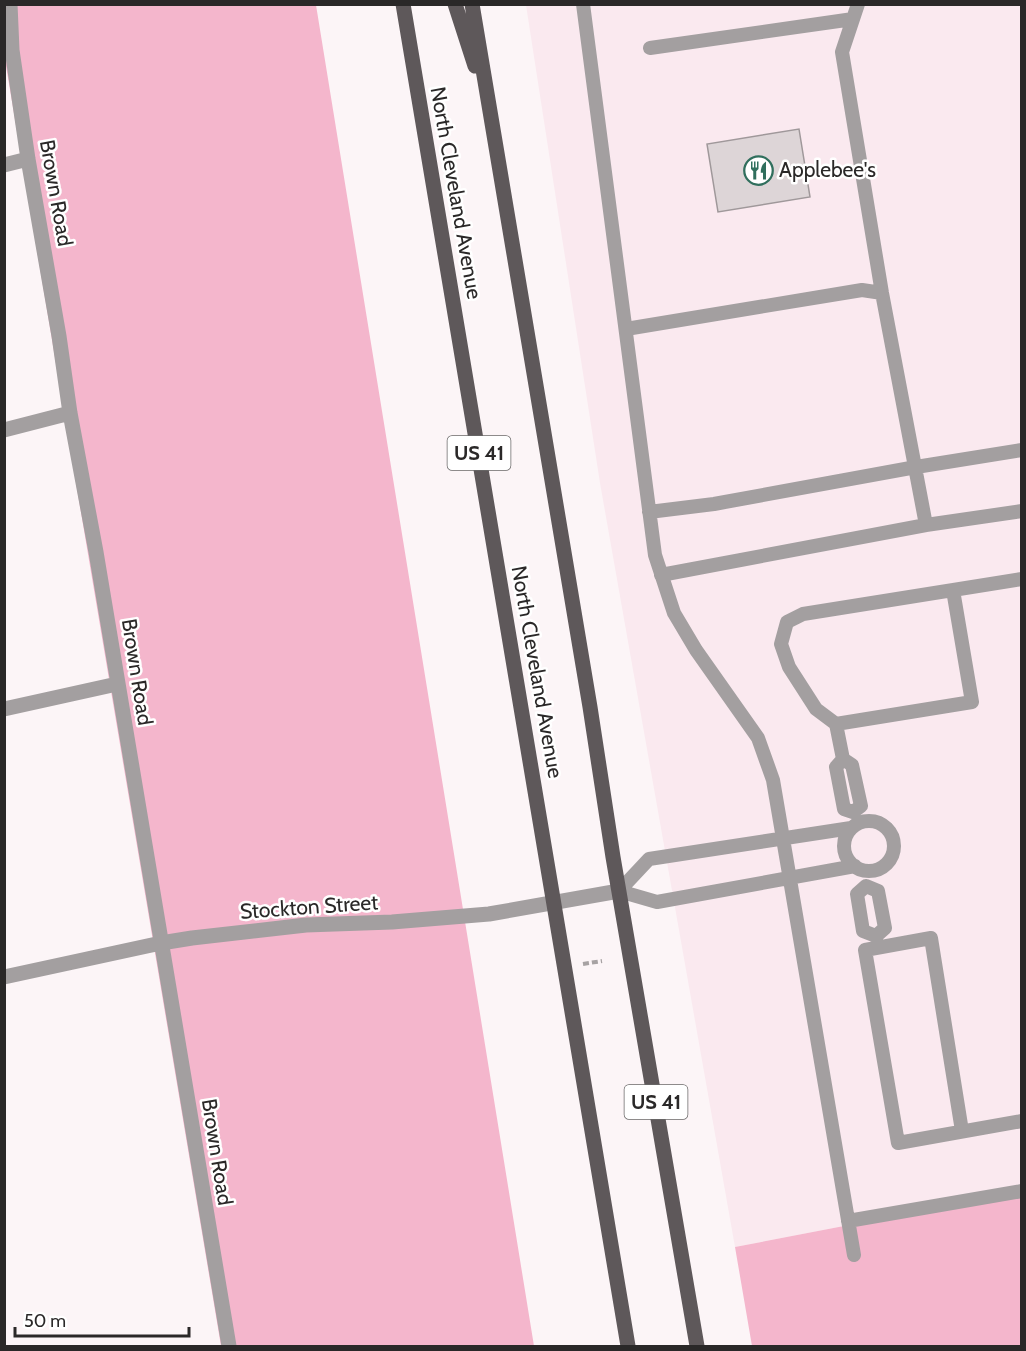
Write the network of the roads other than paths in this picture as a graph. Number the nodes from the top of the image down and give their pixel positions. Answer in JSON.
{"nodes":[{"id":1,"x":10,"y":4,"type":"edge"},
{"id":2,"x":403,"y":4,"type":"edge"},
{"id":3,"x":455,"y":4,"type":"edge"},
{"id":4,"x":472,"y":4,"type":"edge"},
{"id":5,"x":583,"y":4,"type":"edge"},
{"id":6,"x":858,"y":4,"type":"edge"},
{"id":7,"x":853,"y":19,"type":"junction"},
{"id":8,"x":650,"y":48,"type":"dead end"},
{"id":9,"x":491,"y":118,"type":"junction"},
{"id":10,"x":28,"y":159,"type":"junction"},
{"id":11,"x":4,"y":165,"type":"edge"},
{"id":12,"x":882,"y":293,"type":"junction"},
{"id":13,"x":626,"y":329,"type":"junction"},
{"id":14,"x":70,"y":413,"type":"junction"},
{"id":15,"x":4,"y":430,"type":"edge"},
{"id":16,"x":1022,"y":450,"type":"edge"},
{"id":17,"x":916,"y":467,"type":"junction"},
{"id":18,"x":1022,"y":511,"type":"edge"},
{"id":19,"x":649,"y":512,"type":"junction"},
{"id":20,"x":926,"y":525,"type":"junction"},
{"id":21,"x":661,"y":575,"type":"junction"},
{"id":22,"x":1022,"y":579,"type":"edge"},
{"id":23,"x":953,"y":590,"type":"junction"},
{"id":24,"x":117,"y":684,"type":"junction"},
{"id":25,"x":4,"y":709,"type":"edge"},
{"id":26,"x":836,"y":724,"type":"junction"},
{"id":27,"x":853,"y":822,"type":"junction"},
{"id":28,"x":783,"y":838,"type":"junction"},
{"id":29,"x":859,"y":868,"type":"junction"},
{"id":30,"x":790,"y":878,"type":"junction"},
{"id":31,"x":866,"y":886,"type":"junction"},
{"id":32,"x":619,"y":891,"type":"junction"},
{"id":33,"x":554,"y":902,"type":"junction"},
{"id":34,"x":877,"y":942,"type":"junction"},
{"id":35,"x":161,"y":943,"type":"junction"},
{"id":36,"x":4,"y":977,"type":"edge"},
{"id":37,"x":1022,"y":1121,"type":"edge"},
{"id":38,"x":962,"y":1131,"type":"junction"},
{"id":39,"x":1022,"y":1191,"type":"edge"},
{"id":40,"x":848,"y":1221,"type":"junction"},
{"id":41,"x":854,"y":1255,"type":"dead end"},
{"id":42,"x":229,"y":1347,"type":"edge"},
{"id":43,"x":628,"y":1347,"type":"edge"},
{"id":44,"x":697,"y":1347,"type":"edge"}],
"edges":[{"from":1,"to":10,"type":"street","name":"Brown Road"},
{"from":2,"to":33,"type":"main road","name":"North Cleveland Avenue","number":"US 41"},
{"from":3,"to":9,"type":"main road"},
{"from":4,"to":9,"type":"main road","number":"US 41"},
{"from":5,"to":13,"type":"lane"},
{"from":6,"to":7,"type":"lane"},
{"from":7,"to":8,"type":"lane"},
{"from":7,"to":12,"type":"lane"},
{"from":9,"to":32,"type":"main road","number":"US 41"},
{"from":10,"to":11,"type":"street"},
{"from":10,"to":14,"type":"street","name":"Brown Road"},
{"from":12,"to":13,"type":"lane"},
{"from":12,"to":17,"type":"lane"},
{"from":13,"to":19,"type":"lane"},
{"from":14,"to":15,"type":"street"},
{"from":14,"to":24,"type":"street","name":"Brown Road"},
{"from":16,"to":17,"type":"lane"},
{"from":17,"to":19,"type":"lane"},
{"from":17,"to":20,"type":"lane"},
{"from":18,"to":20,"type":"lane"},
{"from":19,"to":21,"type":"lane"},
{"from":20,"to":21,"type":"lane"},
{"from":21,"to":28,"type":"lane"},
{"from":22,"to":23,"type":"lane"},
{"from":23,"to":26,"type":"lane"},
{"from":23,"to":26,"type":"lane"},
{"from":24,"to":25,"type":"street"},
{"from":24,"to":35,"type":"street","name":"Brown Road"},
{"from":26,"to":27,"type":"lane"},
{"from":27,"to":28,"type":"lane"},
{"from":27,"to":29,"type":"lane"},
{"from":27,"to":29,"type":"lane"},
{"from":28,"to":30,"type":"lane"},
{"from":28,"to":32,"type":"lane"},
{"from":29,"to":30,"type":"lane"},
{"from":29,"to":31,"type":"lane"},
{"from":30,"to":32,"type":"lane"},
{"from":30,"to":40,"type":"lane"},
{"from":31,"to":34,"type":"lane"},
{"from":31,"to":34,"type":"lane"},
{"from":32,"to":33,"type":"street","name":"Stockton Street"},
{"from":32,"to":44,"type":"main road","number":"US 41"},
{"from":33,"to":35,"type":"street","name":"Stockton Street"},
{"from":33,"to":43,"type":"main road","name":"North Cleveland Avenue","number":"US 41"},
{"from":34,"to":38,"type":"lane"},
{"from":34,"to":38,"type":"lane"},
{"from":35,"to":36,"type":"street","name":"Stockton Street"},
{"from":35,"to":42,"type":"street","name":"Brown Road"},
{"from":37,"to":38,"type":"lane"},
{"from":39,"to":40,"type":"lane"},
{"from":40,"to":41,"type":"lane"}]}
